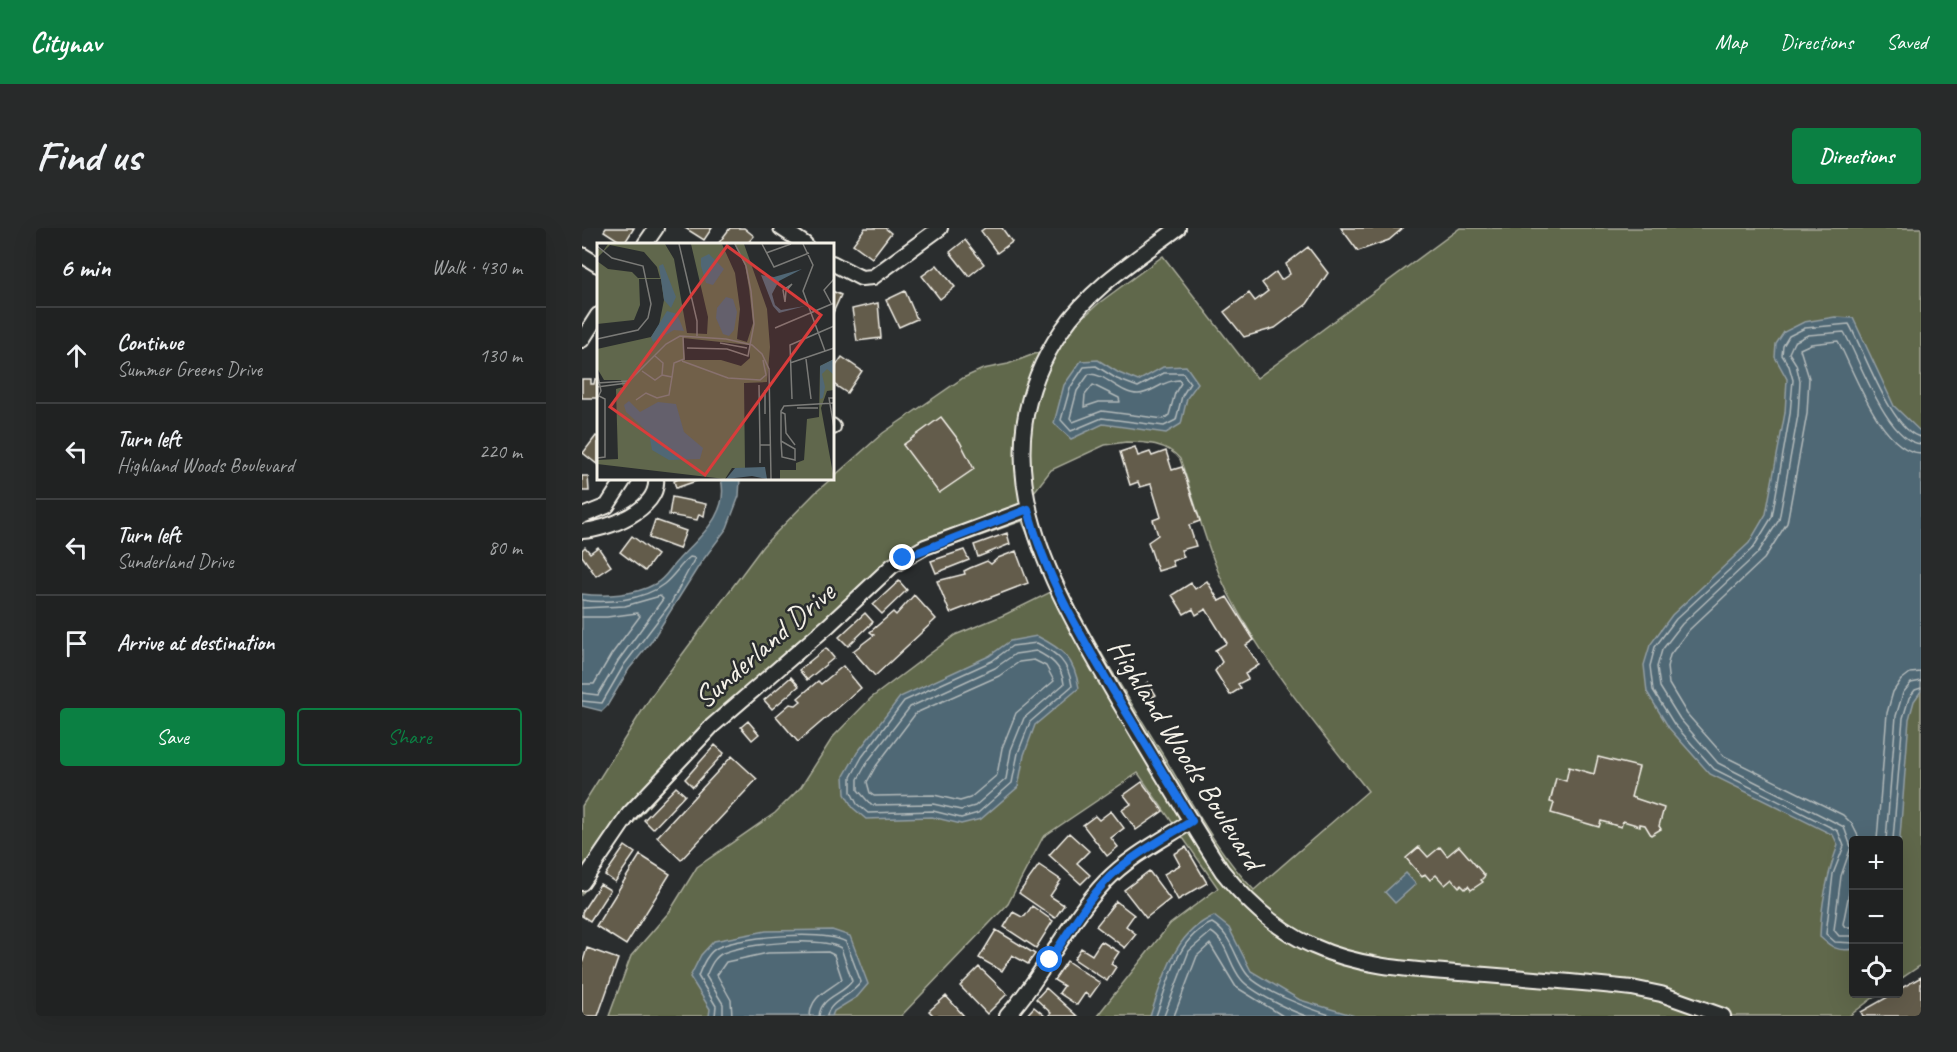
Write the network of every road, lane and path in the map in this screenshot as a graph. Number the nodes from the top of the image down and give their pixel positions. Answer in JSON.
{"nodes":[{"id":1,"x":656,"y":228,"type":"edge"},
{"id":2,"x":781,"y":228,"type":"edge"},
{"id":3,"x":940,"y":228,"type":"edge"},
{"id":4,"x":1178,"y":228,"type":"edge"},
{"id":5,"x":646,"y":243,"type":"edge"},
{"id":6,"x":804,"y":243,"type":"edge"},
{"id":7,"x":582,"y":255,"type":"edge"},
{"id":8,"x":597,"y":264,"type":"edge"},
{"id":9,"x":834,"y":264,"type":"edge"},
{"id":10,"x":597,"y":317,"type":"edge"},
{"id":11,"x":582,"y":340,"type":"edge"},
{"id":12,"x":624,"y":480,"type":"edge"},
{"id":13,"x":656,"y":480,"type":"edge"},
{"id":14,"x":1028,"y":509,"type":"junction"},
{"id":15,"x":582,"y":516,"type":"edge"},
{"id":16,"x":582,"y":531,"type":"edge"},
{"id":17,"x":1192,"y":821,"type":"junction"},
{"id":18,"x":582,"y":883,"type":"edge"},
{"id":19,"x":1689,"y":1005,"type":"junction"},
{"id":20,"x":1007,"y":1016,"type":"edge"},
{"id":21,"x":1703,"y":1016,"type":"edge"},
{"id":22,"x":1723,"y":1016,"type":"edge"}],
"edges":[{"from":1,"to":5,"type":"street"},
{"from":2,"to":6,"type":"street"},
{"from":3,"to":9,"type":"street"},
{"from":4,"to":14,"type":"street","name":"Highland Woods Boulevard"},
{"from":7,"to":8,"type":"street"},
{"from":10,"to":11,"type":"street"},
{"from":12,"to":15,"type":"street"},
{"from":13,"to":16,"type":"street"},
{"from":14,"to":17,"type":"street","name":"Highland Woods Boulevard"},
{"from":14,"to":18,"type":"street","name":"Sunderland Drive"},
{"from":17,"to":19,"type":"street","name":"Highland Woods Boulevard"},
{"from":17,"to":20,"type":"street"},
{"from":19,"to":21,"type":"street","name":"Highland Woods Boulevard"},
{"from":19,"to":22,"type":"street","name":"Highland Woods Boulevard"}]}
